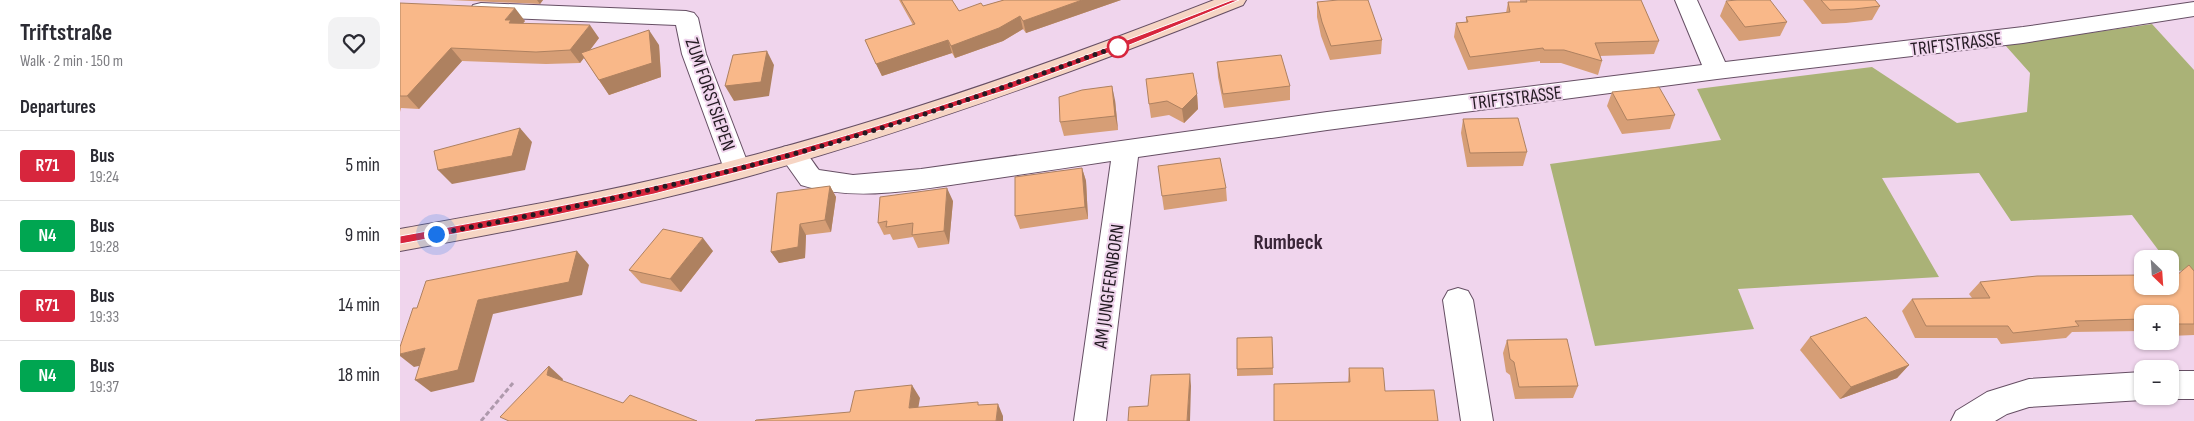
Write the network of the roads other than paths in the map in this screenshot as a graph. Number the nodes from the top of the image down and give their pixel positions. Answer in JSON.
{"nodes":[{"id":1,"x":1235,"y":0,"type":"edge"},
{"id":2,"x":1686,"y":0,"type":"edge"},
{"id":3,"x":459,"y":9,"type":"edge"},
{"id":4,"x":687,"y":9,"type":"edge"},
{"id":5,"x":2194,"y":9,"type":"edge"},
{"id":6,"x":1717,"y":71,"type":"junction"},
{"id":7,"x":1126,"y":151,"type":"junction"},
{"id":8,"x":792,"y":154,"type":"junction"},
{"id":9,"x":738,"y":169,"type":"junction"},
{"id":10,"x":400,"y":240,"type":"edge"},
{"id":11,"x":1458,"y":300,"type":"dead end"},
{"id":12,"x":2179,"y":385,"type":"edge"},
{"id":13,"x":2194,"y":385,"type":"edge"},
{"id":14,"x":2134,"y":386,"type":"edge"},
{"id":15,"x":1090,"y":421,"type":"edge"},
{"id":16,"x":1477,"y":421,"type":"edge"},
{"id":17,"x":1967,"y":421,"type":"edge"}],
"edges":[{"from":1,"to":8,"type":"street"},
{"from":2,"to":6,"type":"street"},
{"from":3,"to":4,"type":"street","name":"ZUM FORSTSIEPEN"},
{"from":4,"to":9,"type":"street","name":"ZUM FORSTSIEPEN"},
{"from":5,"to":6,"type":"street","name":"TRIFTSTRASSE"},
{"from":6,"to":7,"type":"street","name":"TRIFTSTRASSE"},
{"from":7,"to":8,"type":"street","name":"TRIFTSTRASSE"},
{"from":7,"to":15,"type":"street","name":"AM JUNGFERNBORN"},
{"from":8,"to":9,"type":"street"},
{"from":9,"to":10,"type":"street"},
{"from":11,"to":16,"type":"street"},
{"from":12,"to":13,"type":"street"},
{"from":14,"to":17,"type":"street"}]}
